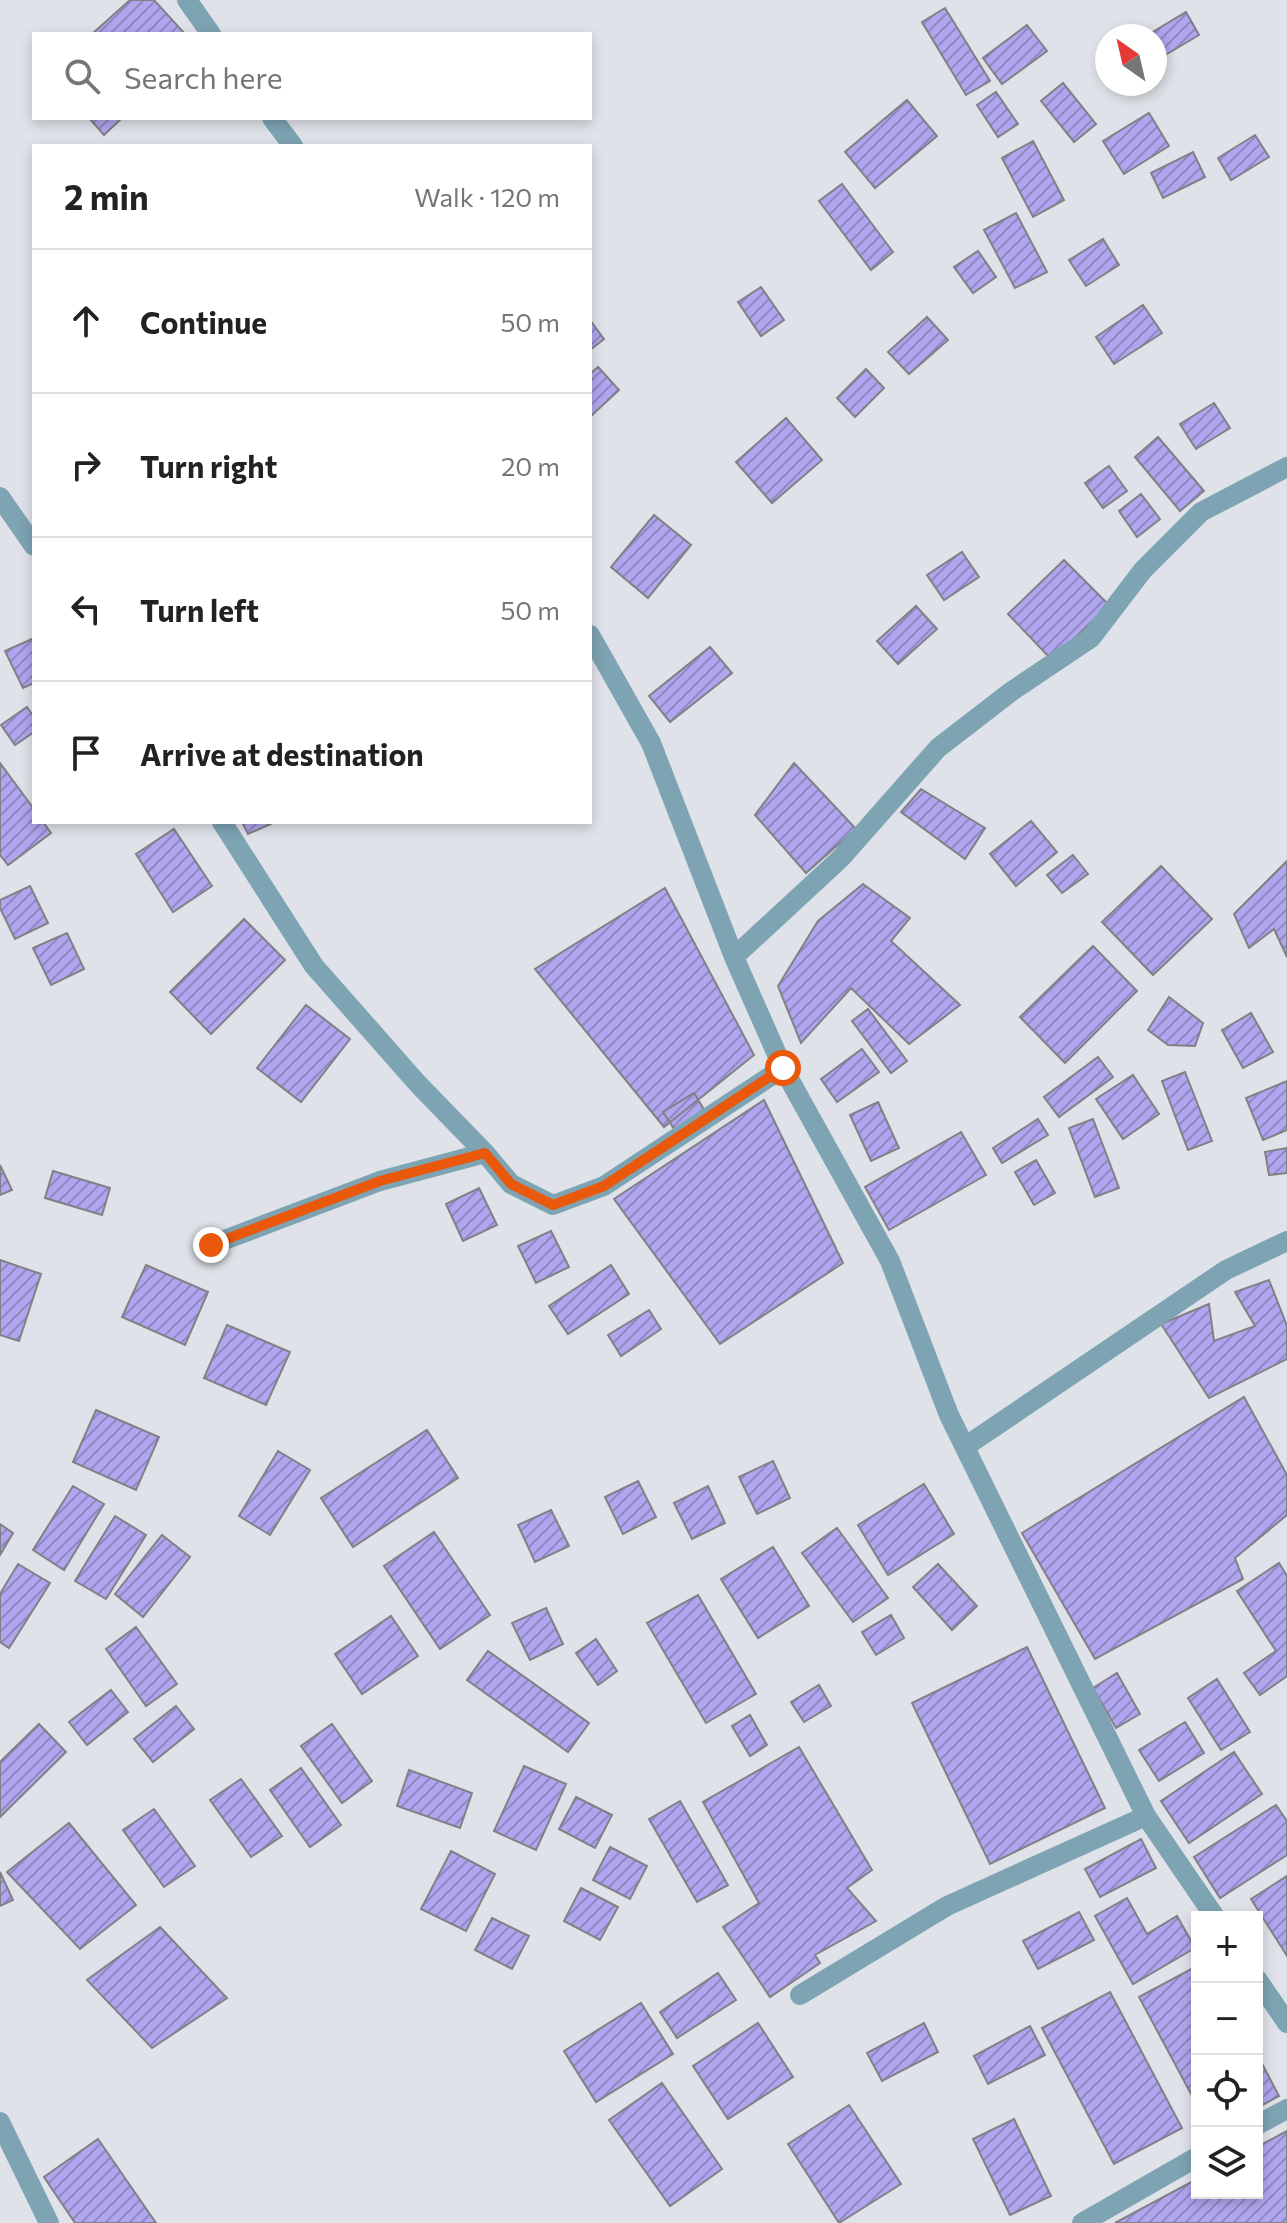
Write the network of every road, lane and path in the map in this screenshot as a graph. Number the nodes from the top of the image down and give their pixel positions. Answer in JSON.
{"nodes":[{"id":1,"x":187,"y":0,"type":"edge"},
{"id":2,"x":210,"y":32,"type":"edge"},
{"id":3,"x":274,"y":120,"type":"edge"},
{"id":4,"x":292,"y":144,"type":"edge"},
{"id":5,"x":1287,"y":467,"type":"edge"},
{"id":6,"x":0,"y":497,"type":"edge"},
{"id":7,"x":32,"y":543,"type":"edge"},
{"id":8,"x":592,"y":639,"type":"edge"},
{"id":9,"x":223,"y":824,"type":"edge"},
{"id":10,"x":734,"y":957,"type":"junction"},
{"id":11,"x":783,"y":1068,"type":"junction"},
{"id":12,"x":485,"y":1153,"type":"junction"},
{"id":13,"x":1287,"y":1241,"type":"edge"},
{"id":14,"x":211,"y":1245,"type":"dead end"},
{"id":15,"x":966,"y":1446,"type":"junction"},
{"id":16,"x":1146,"y":1816,"type":"junction"},
{"id":17,"x":1211,"y":1911,"type":"edge"},
{"id":18,"x":1260,"y":1983,"type":"edge"},
{"id":19,"x":800,"y":1995,"type":"dead end"},
{"id":20,"x":1287,"y":2023,"type":"edge"},
{"id":21,"x":1287,"y":2109,"type":"edge"},
{"id":22,"x":0,"y":2122,"type":"edge"},
{"id":23,"x":1263,"y":2122,"type":"edge"},
{"id":24,"x":1191,"y":2160,"type":"edge"},
{"id":25,"x":49,"y":2223,"type":"edge"},
{"id":26,"x":1082,"y":2223,"type":"edge"}],
"edges":[{"from":1,"to":2,"type":"street"},
{"from":3,"to":4,"type":"street"},
{"from":5,"to":10,"type":"street"},
{"from":6,"to":7,"type":"street"},
{"from":8,"to":10,"type":"street"},
{"from":9,"to":12,"type":"street"},
{"from":10,"to":11,"type":"street"},
{"from":11,"to":12,"type":"street"},
{"from":11,"to":15,"type":"street"},
{"from":12,"to":14,"type":"street"},
{"from":13,"to":15,"type":"street"},
{"from":15,"to":16,"type":"street"},
{"from":16,"to":17,"type":"street"},
{"from":16,"to":19,"type":"street"},
{"from":18,"to":20,"type":"street"},
{"from":21,"to":23,"type":"street"},
{"from":22,"to":25,"type":"street"},
{"from":24,"to":26,"type":"street"}]}
